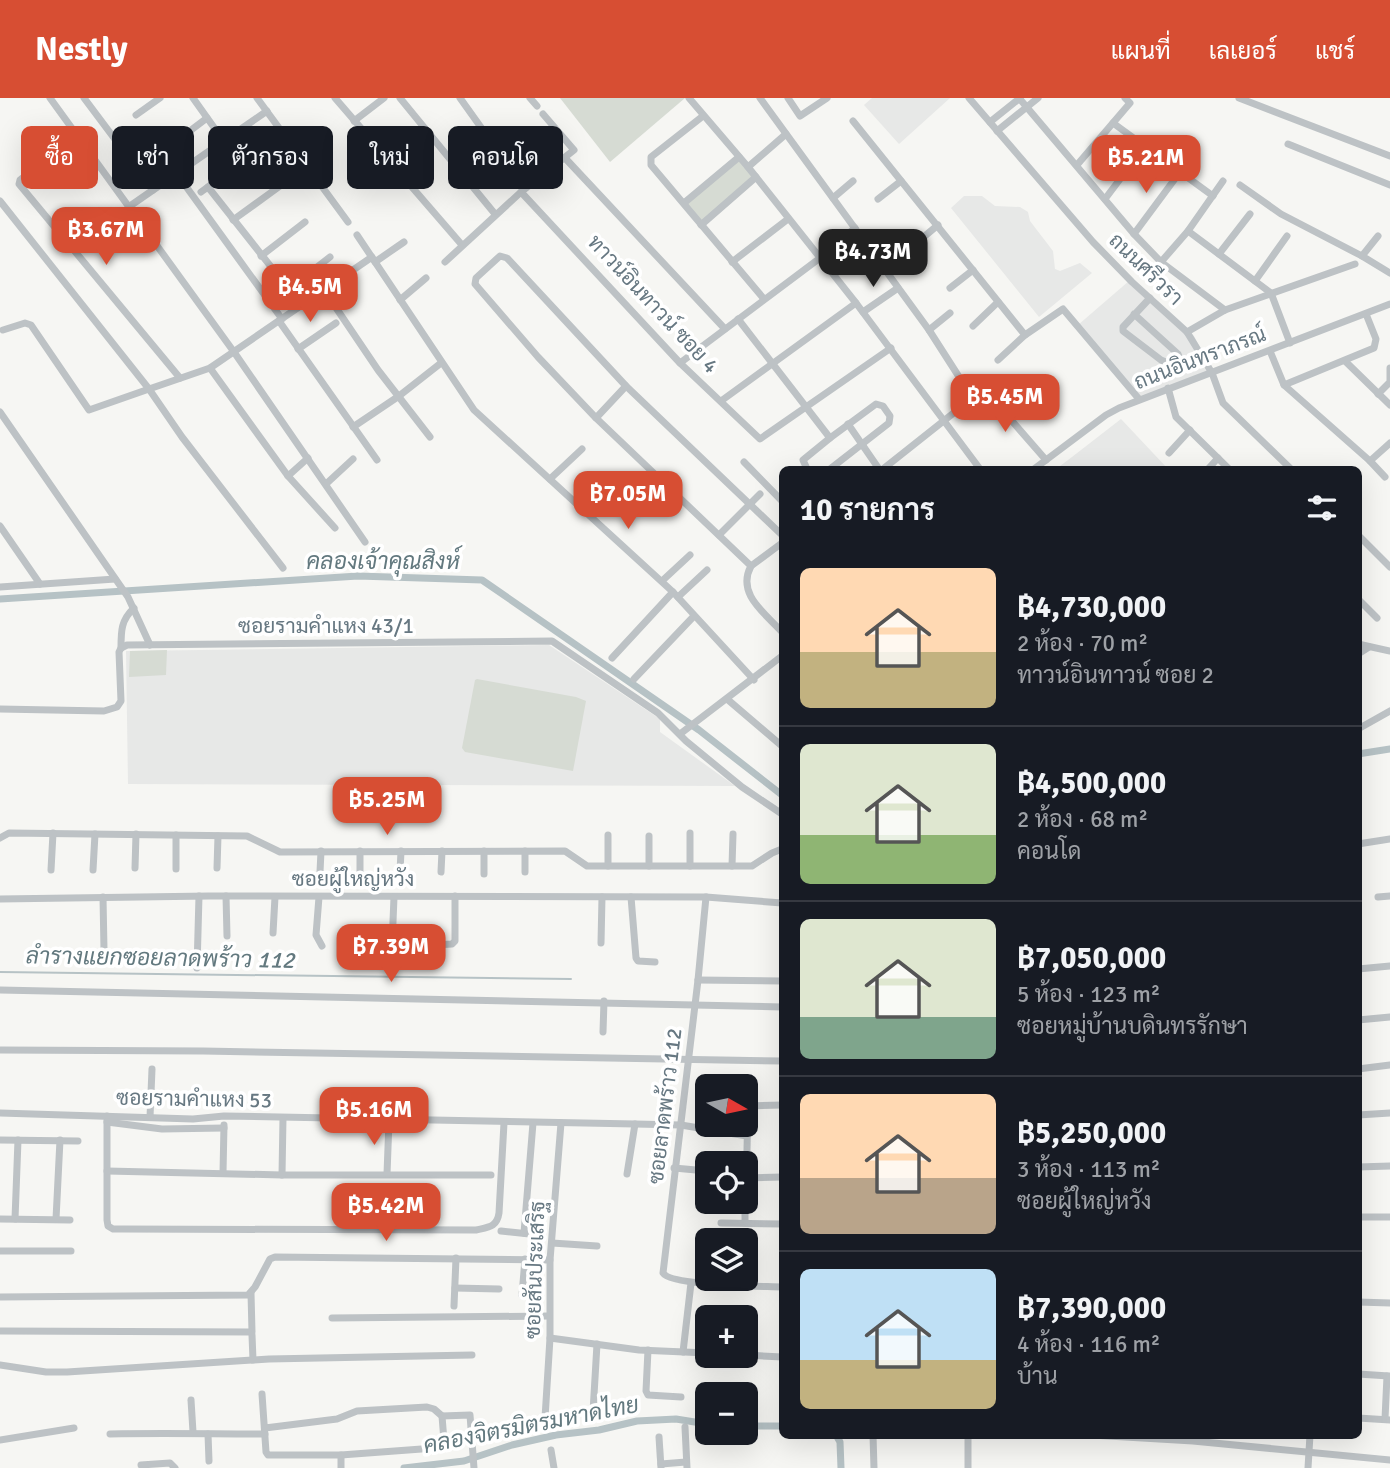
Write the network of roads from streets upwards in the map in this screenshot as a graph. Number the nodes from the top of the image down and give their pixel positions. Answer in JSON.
{"nodes":[{"id":1,"x":50,"y":98,"type":"edge"},
{"id":2,"x":83,"y":98,"type":"edge"},
{"id":3,"x":160,"y":98,"type":"edge"},
{"id":4,"x":193,"y":98,"type":"edge"},
{"id":5,"x":257,"y":98,"type":"edge"},
{"id":6,"x":335,"y":98,"type":"edge"},
{"id":7,"x":384,"y":98,"type":"edge"},
{"id":8,"x":400,"y":98,"type":"edge"},
{"id":9,"x":460,"y":98,"type":"edge"},
{"id":10,"x":530,"y":98,"type":"edge"},
{"id":11,"x":689,"y":98,"type":"edge"},
{"id":12,"x":760,"y":98,"type":"edge"},
{"id":13,"x":788,"y":98,"type":"edge"},
{"id":14,"x":827,"y":98,"type":"edge"},
{"id":15,"x":970,"y":98,"type":"edge"},
{"id":16,"x":1020,"y":98,"type":"edge"},
{"id":17,"x":1038,"y":98,"type":"edge"},
{"id":18,"x":1125,"y":98,"type":"edge"},
{"id":19,"x":1239,"y":98,"type":"edge"},
{"id":20,"x":537,"y":106,"type":"dead end"},
{"id":21,"x":1027,"y":107,"type":"junction"},
{"id":22,"x":267,"y":111,"type":"junction"},
{"id":23,"x":543,"y":114,"type":"dead end"},
{"id":24,"x":136,"y":115,"type":"dead end"},
{"id":25,"x":703,"y":116,"type":"junction"},
{"id":26,"x":207,"y":118,"type":"junction"},
{"id":27,"x":354,"y":121,"type":"junction"},
{"id":28,"x":853,"y":121,"type":"dead end"},
{"id":29,"x":990,"y":122,"type":"junction"},
{"id":30,"x":1113,"y":123,"type":"junction"},
{"id":31,"x":214,"y":126,"type":"edge"},
{"id":32,"x":245,"y":126,"type":"edge"},
{"id":33,"x":480,"y":126,"type":"edge"},
{"id":34,"x":194,"y":128,"type":"edge"},
{"id":35,"x":997,"y":131,"type":"junction"},
{"id":36,"x":786,"y":134,"type":"junction"},
{"id":37,"x":1288,"y":144,"type":"dead end"},
{"id":38,"x":1145,"y":146,"type":"junction"},
{"id":39,"x":1390,"y":156,"type":"edge"},
{"id":40,"x":739,"y":157,"type":"junction"},
{"id":41,"x":565,"y":158,"type":"junction"},
{"id":42,"x":1077,"y":165,"type":"junction"},
{"id":43,"x":748,"y":167,"type":"junction"},
{"id":44,"x":1180,"y":172,"type":"junction"},
{"id":45,"x":756,"y":177,"type":"junction"},
{"id":46,"x":852,"y":181,"type":"dead end"},
{"id":47,"x":901,"y":181,"type":"junction"},
{"id":48,"x":1223,"y":181,"type":"dead end"},
{"id":49,"x":1240,"y":185,"type":"dead end"},
{"id":50,"x":1390,"y":185,"type":"edge"},
{"id":51,"x":208,"y":187,"type":"edge"},
{"id":52,"x":23,"y":189,"type":"edge"},
{"id":53,"x":188,"y":189,"type":"edge"},
{"id":54,"x":276,"y":189,"type":"edge"},
{"id":55,"x":153,"y":190,"type":"joint"},
{"id":56,"x":521,"y":192,"type":"junction"},
{"id":57,"x":1213,"y":196,"type":"junction"},
{"id":58,"x":833,"y":198,"type":"junction"},
{"id":59,"x":878,"y":199,"type":"dead end"},
{"id":60,"x":1105,"y":199,"type":"junction"},
{"id":61,"x":0,"y":201,"type":"edge"},
{"id":62,"x":684,"y":204,"type":"junction"},
{"id":63,"x":130,"y":206,"type":"junction"},
{"id":64,"x":495,"y":214,"type":"junction"},
{"id":65,"x":1250,"y":214,"type":"dead end"},
{"id":66,"x":788,"y":219,"type":"junction"},
{"id":67,"x":233,"y":220,"type":"junction"},
{"id":68,"x":305,"y":222,"type":"dead end"},
{"id":69,"x":348,"y":222,"type":"dead end"},
{"id":70,"x":701,"y":225,"type":"junction"},
{"id":71,"x":938,"y":225,"type":"junction"},
{"id":72,"x":855,"y":228,"type":"junction"},
{"id":73,"x":1188,"y":231,"type":"junction"},
{"id":74,"x":1134,"y":234,"type":"junction"},
{"id":75,"x":357,"y":236,"type":"dead end"},
{"id":76,"x":1287,"y":236,"type":"dead end"},
{"id":77,"x":1378,"y":236,"type":"dead end"},
{"id":78,"x":404,"y":242,"type":"dead end"},
{"id":79,"x":462,"y":245,"type":"junction"},
{"id":80,"x":914,"y":245,"type":"dead end"},
{"id":81,"x":902,"y":246,"type":"dead end"},
{"id":82,"x":1219,"y":254,"type":"junction"},
{"id":83,"x":261,"y":256,"type":"junction"},
{"id":84,"x":1362,"y":256,"type":"junction"},
{"id":85,"x":330,"y":257,"type":"dead end"},
{"id":86,"x":820,"y":257,"type":"junction"},
{"id":87,"x":374,"y":260,"type":"junction"},
{"id":88,"x":445,"y":262,"type":"dead end"},
{"id":89,"x":732,"y":262,"type":"junction"},
{"id":90,"x":1161,"y":262,"type":"junction"},
{"id":91,"x":880,"y":263,"type":"junction"},
{"id":92,"x":1355,"y":264,"type":"dead end"},
{"id":93,"x":973,"y":271,"type":"junction"},
{"id":94,"x":1390,"y":273,"type":"edge"},
{"id":95,"x":426,"y":278,"type":"dead end"},
{"id":96,"x":1255,"y":281,"type":"junction"},
{"id":97,"x":898,"y":288,"type":"junction"},
{"id":98,"x":950,"y":288,"type":"dead end"},
{"id":99,"x":289,"y":289,"type":"junction"},
{"id":100,"x":324,"y":290,"type":"junction"},
{"id":101,"x":1271,"y":293,"type":"junction"},
{"id":102,"x":1150,"y":298,"type":"junction"},
{"id":103,"x":764,"y":299,"type":"junction"},
{"id":104,"x":400,"y":300,"type":"junction"},
{"id":105,"x":998,"y":302,"type":"junction"},
{"id":106,"x":856,"y":303,"type":"junction"},
{"id":107,"x":1390,"y":304,"type":"edge"},
{"id":108,"x":302,"y":306,"type":"junction"},
{"id":109,"x":1225,"y":310,"type":"junction"},
{"id":110,"x":863,"y":312,"type":"junction"},
{"id":111,"x":950,"y":313,"type":"dead end"},
{"id":112,"x":1134,"y":314,"type":"junction"},
{"id":113,"x":1366,"y":314,"type":"junction"},
{"id":114,"x":738,"y":319,"type":"junction"},
{"id":115,"x":281,"y":320,"type":"junction"},
{"id":116,"x":336,"y":324,"type":"dead end"},
{"id":117,"x":973,"y":326,"type":"dead end"},
{"id":118,"x":725,"y":329,"type":"junction"},
{"id":119,"x":3,"y":330,"type":"dead end"},
{"id":120,"x":929,"y":330,"type":"junction"},
{"id":121,"x":1187,"y":332,"type":"junction"},
{"id":122,"x":1025,"y":335,"type":"junction"},
{"id":123,"x":1290,"y":343,"type":"junction"},
{"id":124,"x":891,"y":348,"type":"junction"},
{"id":125,"x":298,"y":349,"type":"junction"},
{"id":126,"x":1270,"y":351,"type":"junction"},
{"id":127,"x":234,"y":352,"type":"junction"},
{"id":128,"x":998,"y":360,"type":"dead end"},
{"id":129,"x":1345,"y":361,"type":"junction"},
{"id":130,"x":441,"y":363,"type":"junction"},
{"id":131,"x":680,"y":363,"type":"junction"},
{"id":132,"x":771,"y":363,"type":"junction"},
{"id":133,"x":210,"y":368,"type":"junction"},
{"id":134,"x":1390,"y":368,"type":"edge"},
{"id":135,"x":1212,"y":373,"type":"junction"},
{"id":136,"x":180,"y":378,"type":"junction"},
{"id":137,"x":1284,"y":384,"type":"junction"},
{"id":138,"x":626,"y":386,"type":"junction"},
{"id":139,"x":1168,"y":388,"type":"junction"},
{"id":140,"x":149,"y":390,"type":"junction"},
{"id":141,"x":985,"y":390,"type":"dead end"},
{"id":142,"x":1378,"y":394,"type":"junction"},
{"id":143,"x":399,"y":397,"type":"junction"},
{"id":144,"x":1139,"y":400,"type":"junction"},
{"id":145,"x":721,"y":401,"type":"junction"},
{"id":146,"x":1390,"y":405,"type":"edge"},
{"id":147,"x":806,"y":409,"type":"junction"},
{"id":148,"x":0,"y":412,"type":"edge"},
{"id":149,"x":596,"y":418,"type":"junction"},
{"id":150,"x":944,"y":421,"type":"junction"},
{"id":151,"x":848,"y":424,"type":"junction"},
{"id":152,"x":353,"y":427,"type":"junction"},
{"id":153,"x":1190,"y":430,"type":"junction"},
{"id":154,"x":430,"y":437,"type":"dead end"},
{"id":155,"x":830,"y":438,"type":"junction"},
{"id":156,"x":1390,"y":443,"type":"edge"},
{"id":157,"x":862,"y":444,"type":"junction"},
{"id":158,"x":582,"y":449,"type":"dead end"},
{"id":159,"x":1169,"y":453,"type":"dead end"},
{"id":160,"x":308,"y":458,"type":"junction"},
{"id":161,"x":1218,"y":458,"type":"junction"},
{"id":162,"x":353,"y":459,"type":"dead end"},
{"id":163,"x":377,"y":460,"type":"dead end"},
{"id":164,"x":1046,"y":460,"type":"junction"},
{"id":165,"x":1370,"y":461,"type":"junction"},
{"id":166,"x":744,"y":462,"type":"dead end"},
{"id":167,"x":806,"y":466,"type":"edge"},
{"id":168,"x":834,"y":466,"type":"edge"},
{"id":169,"x":879,"y":466,"type":"edge"},
{"id":170,"x":885,"y":466,"type":"edge"},
{"id":171,"x":978,"y":466,"type":"edge"},
{"id":172,"x":1038,"y":466,"type":"edge"},
{"id":173,"x":1211,"y":466,"type":"edge"},
{"id":174,"x":1226,"y":466,"type":"edge"},
{"id":175,"x":1288,"y":466,"type":"edge"},
{"id":176,"x":288,"y":476,"type":"junction"},
{"id":177,"x":1385,"y":477,"type":"dead end"},
{"id":178,"x":550,"y":478,"type":"junction"},
{"id":179,"x":326,"y":484,"type":"junction"},
{"id":180,"x":760,"y":494,"type":"dead end"},
{"id":181,"x":779,"y":498,"type":"edge"},
{"id":182,"x":749,"y":505,"type":"junction"},
{"id":183,"x":0,"y":526,"type":"edge"},
{"id":184,"x":335,"y":528,"type":"dead end"},
{"id":185,"x":779,"y":532,"type":"edge"},
{"id":186,"x":719,"y":535,"type":"junction"},
{"id":187,"x":1362,"y":539,"type":"edge"},
{"id":188,"x":365,"y":542,"type":"dead end"},
{"id":189,"x":779,"y":545,"type":"edge"},
{"id":190,"x":690,"y":555,"type":"dead end"},
{"id":191,"x":751,"y":566,"type":"junction"},
{"id":192,"x":1390,"y":566,"type":"edge"},
{"id":193,"x":283,"y":568,"type":"dead end"},
{"id":194,"x":707,"y":570,"type":"dead end"},
{"id":195,"x":662,"y":581,"type":"junction"},
{"id":196,"x":118,"y":582,"type":"junction"},
{"id":197,"x":40,"y":584,"type":"junction"},
{"id":198,"x":0,"y":587,"type":"edge"},
{"id":199,"x":676,"y":594,"type":"junction"},
{"id":200,"x":1362,"y":603,"type":"edge"},
{"id":201,"x":134,"y":608,"type":"junction"},
{"id":202,"x":694,"y":615,"type":"junction"},
{"id":203,"x":1377,"y":618,"type":"dead end"},
{"id":204,"x":779,"y":629,"type":"edge"},
{"id":205,"x":150,"y":645,"type":"junction"},
{"id":206,"x":1362,"y":645,"type":"edge"},
{"id":207,"x":1369,"y":647,"type":"junction"},
{"id":208,"x":121,"y":648,"type":"junction"},
{"id":209,"x":1362,"y":651,"type":"edge"},
{"id":210,"x":1390,"y":651,"type":"edge"},
{"id":211,"x":611,"y":658,"type":"dead end"},
{"id":212,"x":779,"y":659,"type":"edge"},
{"id":213,"x":634,"y":679,"type":"dead end"},
{"id":214,"x":754,"y":680,"type":"junction"},
{"id":215,"x":727,"y":699,"type":"junction"},
{"id":216,"x":0,"y":709,"type":"edge"},
{"id":217,"x":1390,"y":711,"type":"edge"},
{"id":218,"x":1362,"y":727,"type":"edge"},
{"id":219,"x":680,"y":734,"type":"junction"},
{"id":220,"x":779,"y":743,"type":"edge"},
{"id":221,"x":779,"y":812,"type":"edge"},
{"id":222,"x":53,"y":833,"type":"junction"},
{"id":223,"x":690,"y":833,"type":"dead end"},
{"id":224,"x":94,"y":834,"type":"junction"},
{"id":225,"x":136,"y":834,"type":"junction"},
{"id":226,"x":733,"y":834,"type":"dead end"},
{"id":227,"x":176,"y":835,"type":"junction"},
{"id":228,"x":608,"y":835,"type":"dead end"},
{"id":229,"x":218,"y":836,"type":"junction"},
{"id":230,"x":649,"y":836,"type":"dead end"},
{"id":231,"x":0,"y":838,"type":"edge"},
{"id":232,"x":1390,"y":839,"type":"edge"},
{"id":233,"x":1362,"y":843,"type":"edge"},
{"id":234,"x":779,"y":850,"type":"edge"},
{"id":235,"x":321,"y":851,"type":"junction"},
{"id":236,"x":360,"y":851,"type":"junction"},
{"id":237,"x":401,"y":851,"type":"junction"},
{"id":238,"x":442,"y":851,"type":"junction"},
{"id":239,"x":484,"y":851,"type":"junction"},
{"id":240,"x":525,"y":851,"type":"junction"},
{"id":241,"x":608,"y":866,"type":"junction"},
{"id":242,"x":649,"y":866,"type":"junction"},
{"id":243,"x":690,"y":866,"type":"junction"},
{"id":244,"x":732,"y":866,"type":"junction"},
{"id":245,"x":135,"y":868,"type":"dead end"},
{"id":246,"x":218,"y":868,"type":"dead end"},
{"id":247,"x":176,"y":869,"type":"dead end"},
{"id":248,"x":51,"y":870,"type":"dead end"},
{"id":249,"x":93,"y":870,"type":"dead end"},
{"id":250,"x":320,"y":872,"type":"dead end"},
{"id":251,"x":360,"y":872,"type":"dead end"},
{"id":252,"x":400,"y":872,"type":"dead end"},
{"id":253,"x":441,"y":872,"type":"dead end"},
{"id":254,"x":525,"y":872,"type":"dead end"},
{"id":255,"x":484,"y":874,"type":"dead end"},
{"id":256,"x":199,"y":896,"type":"junction"},
{"id":257,"x":226,"y":896,"type":"junction"},
{"id":258,"x":455,"y":896,"type":"junction"},
{"id":259,"x":1390,"y":896,"type":"edge"},
{"id":260,"x":103,"y":897,"type":"junction"},
{"id":261,"x":275,"y":897,"type":"junction"},
{"id":262,"x":394,"y":897,"type":"junction"},
{"id":263,"x":602,"y":897,"type":"junction"},
{"id":264,"x":631,"y":897,"type":"junction"},
{"id":265,"x":705,"y":897,"type":"junction"},
{"id":266,"x":1378,"y":897,"type":"dead end"},
{"id":267,"x":319,"y":898,"type":"junction"},
{"id":268,"x":0,"y":899,"type":"edge"},
{"id":269,"x":779,"y":903,"type":"edge"},
{"id":270,"x":273,"y":933,"type":"dead end"},
{"id":271,"x":227,"y":936,"type":"dead end"},
{"id":272,"x":601,"y":943,"type":"dead end"},
{"id":273,"x":436,"y":945,"type":"dead end"},
{"id":274,"x":322,"y":946,"type":"dead end"},
{"id":275,"x":392,"y":946,"type":"dead end"},
{"id":276,"x":104,"y":950,"type":"dead end"},
{"id":277,"x":655,"y":962,"type":"dead end"},
{"id":278,"x":1390,"y":966,"type":"edge"},
{"id":279,"x":197,"y":968,"type":"dead end"},
{"id":280,"x":1362,"y":970,"type":"edge"},
{"id":281,"x":698,"y":980,"type":"junction"},
{"id":282,"x":779,"y":981,"type":"edge"},
{"id":283,"x":0,"y":990,"type":"edge"},
{"id":284,"x":604,"y":1002,"type":"junction"},
{"id":285,"x":695,"y":1006,"type":"junction"},
{"id":286,"x":779,"y":1007,"type":"edge"},
{"id":287,"x":1390,"y":1017,"type":"edge"},
{"id":288,"x":1362,"y":1020,"type":"edge"},
{"id":289,"x":603,"y":1032,"type":"dead end"},
{"id":290,"x":0,"y":1050,"type":"edge"},
{"id":291,"x":689,"y":1059,"type":"junction"},
{"id":292,"x":779,"y":1061,"type":"edge"},
{"id":293,"x":1390,"y":1065,"type":"edge"},
{"id":294,"x":1362,"y":1068,"type":"edge"},
{"id":295,"x":152,"y":1069,"type":"dead end"},
{"id":296,"x":779,"y":1105,"type":"edge"},
{"id":297,"x":758,"y":1106,"type":"edge"},
{"id":298,"x":0,"y":1113,"type":"edge"},
{"id":299,"x":1390,"y":1113,"type":"edge"},
{"id":300,"x":1362,"y":1115,"type":"edge"},
{"id":301,"x":224,"y":1116,"type":"junction"},
{"id":302,"x":150,"y":1117,"type":"junction"},
{"id":303,"x":283,"y":1118,"type":"junction"},
{"id":304,"x":107,"y":1119,"type":"junction"},
{"id":305,"x":389,"y":1121,"type":"junction"},
{"id":306,"x":504,"y":1123,"type":"junction"},
{"id":307,"x":533,"y":1123,"type":"junction"},
{"id":308,"x":561,"y":1123,"type":"junction"},
{"id":309,"x":635,"y":1124,"type":"junction"},
{"id":310,"x":681,"y":1125,"type":"junction"},
{"id":311,"x":695,"y":1127,"type":"edge"},
{"id":312,"x":224,"y":1128,"type":"junction"},
{"id":313,"x":0,"y":1140,"type":"edge"},
{"id":314,"x":18,"y":1140,"type":"junction"},
{"id":315,"x":60,"y":1140,"type":"junction"},
{"id":316,"x":78,"y":1141,"type":"dead end"},
{"id":317,"x":1390,"y":1166,"type":"edge"},
{"id":318,"x":1362,"y":1167,"type":"edge"},
{"id":319,"x":674,"y":1168,"type":"junction"},
{"id":320,"x":695,"y":1170,"type":"edge"},
{"id":321,"x":107,"y":1171,"type":"junction"},
{"id":322,"x":223,"y":1173,"type":"junction"},
{"id":323,"x":387,"y":1174,"type":"junction"},
{"id":324,"x":491,"y":1174,"type":"dead end"},
{"id":325,"x":627,"y":1174,"type":"dead end"},
{"id":326,"x":282,"y":1175,"type":"junction"},
{"id":327,"x":779,"y":1177,"type":"edge"},
{"id":328,"x":758,"y":1178,"type":"edge"},
{"id":329,"x":744,"y":1214,"type":"edge"},
{"id":330,"x":1362,"y":1217,"type":"edge"},
{"id":331,"x":1390,"y":1217,"type":"edge"},
{"id":332,"x":0,"y":1219,"type":"edge"},
{"id":333,"x":15,"y":1219,"type":"junction"},
{"id":334,"x":56,"y":1219,"type":"junction"},
{"id":335,"x":70,"y":1220,"type":"dead end"},
{"id":336,"x":721,"y":1223,"type":"dead end"},
{"id":337,"x":744,"y":1223,"type":"junction"},
{"id":338,"x":779,"y":1224,"type":"edge"},
{"id":339,"x":501,"y":1231,"type":"dead end"},
{"id":340,"x":524,"y":1233,"type":"junction"},
{"id":341,"x":539,"y":1235,"type":"dead end"},
{"id":342,"x":552,"y":1243,"type":"junction"},
{"id":343,"x":597,"y":1246,"type":"dead end"},
{"id":344,"x":0,"y":1251,"type":"edge"},
{"id":345,"x":71,"y":1251,"type":"dead end"},
{"id":346,"x":456,"y":1258,"type":"junction"},
{"id":347,"x":525,"y":1259,"type":"junction"},
{"id":348,"x":550,"y":1260,"type":"junction"},
{"id":349,"x":691,"y":1283,"type":"junction"},
{"id":350,"x":779,"y":1287,"type":"edge"},
{"id":351,"x":455,"y":1288,"type":"junction"},
{"id":352,"x":499,"y":1289,"type":"dead end"},
{"id":353,"x":251,"y":1293,"type":"junction"},
{"id":354,"x":522,"y":1295,"type":"dead end"},
{"id":355,"x":0,"y":1297,"type":"edge"},
{"id":356,"x":1362,"y":1303,"type":"edge"},
{"id":357,"x":1390,"y":1303,"type":"edge"},
{"id":358,"x":454,"y":1306,"type":"dead end"},
{"id":359,"x":549,"y":1316,"type":"junction"},
{"id":360,"x":332,"y":1318,"type":"dead end"},
{"id":361,"x":0,"y":1331,"type":"edge"},
{"id":362,"x":252,"y":1335,"type":"dead end"},
{"id":363,"x":550,"y":1338,"type":"junction"},
{"id":364,"x":597,"y":1344,"type":"junction"},
{"id":365,"x":648,"y":1350,"type":"junction"},
{"id":366,"x":683,"y":1352,"type":"junction"},
{"id":367,"x":695,"y":1352,"type":"edge"},
{"id":368,"x":472,"y":1355,"type":"dead end"},
{"id":369,"x":758,"y":1356,"type":"edge"},
{"id":370,"x":779,"y":1357,"type":"edge"},
{"id":371,"x":253,"y":1360,"type":"junction"},
{"id":372,"x":0,"y":1365,"type":"edge"},
{"id":373,"x":1362,"y":1374,"type":"edge"},
{"id":374,"x":1388,"y":1376,"type":"edge"},
{"id":375,"x":262,"y":1394,"type":"dead end"},
{"id":376,"x":681,"y":1397,"type":"dead end"},
{"id":377,"x":191,"y":1400,"type":"dead end"},
{"id":378,"x":593,"y":1412,"type":"dead end"},
{"id":379,"x":442,"y":1416,"type":"junction"},
{"id":380,"x":1362,"y":1418,"type":"edge"},
{"id":381,"x":545,"y":1419,"type":"dead end"},
{"id":382,"x":1387,"y":1420,"type":"edge"},
{"id":383,"x":685,"y":1427,"type":"dead end"},
{"id":384,"x":74,"y":1428,"type":"dead end"},
{"id":385,"x":265,"y":1431,"type":"junction"},
{"id":386,"x":193,"y":1432,"type":"junction"},
{"id":387,"x":110,"y":1434,"type":"dead end"},
{"id":388,"x":208,"y":1434,"type":"junction"},
{"id":389,"x":659,"y":1437,"type":"dead end"},
{"id":390,"x":873,"y":1439,"type":"edge"},
{"id":391,"x":968,"y":1439,"type":"edge"},
{"id":392,"x":1159,"y":1439,"type":"edge"},
{"id":393,"x":1310,"y":1439,"type":"edge"},
{"id":394,"x":0,"y":1440,"type":"edge"},
{"id":395,"x":551,"y":1450,"type":"dead end"},
{"id":396,"x":1309,"y":1453,"type":"junction"},
{"id":397,"x":341,"y":1455,"type":"junction"},
{"id":398,"x":1390,"y":1460,"type":"edge"},
{"id":399,"x":209,"y":1461,"type":"dead end"},
{"id":400,"x":141,"y":1465,"type":"dead end"},
{"id":401,"x":687,"y":1465,"type":"edge"},
{"id":402,"x":341,"y":1466,"type":"edge"},
{"id":403,"x":473,"y":1466,"type":"edge"},
{"id":404,"x":661,"y":1466,"type":"edge"},
{"id":405,"x":175,"y":1468,"type":"edge"},
{"id":406,"x":554,"y":1468,"type":"edge"},
{"id":407,"x":874,"y":1468,"type":"edge"},
{"id":408,"x":968,"y":1468,"type":"edge"},
{"id":409,"x":1308,"y":1468,"type":"edge"}],
"edges":[{"from":1,"to":63,"type":"street"},
{"from":2,"to":55,"type":"street"},
{"from":3,"to":24,"type":"street"},
{"from":4,"to":26,"type":"street"},
{"from":5,"to":22,"type":"street"},
{"from":6,"to":27,"type":"street"},
{"from":7,"to":27,"type":"street"},
{"from":8,"to":64,"type":"street"},
{"from":9,"to":33,"type":"street"},
{"from":10,"to":20,"type":"street"},
{"from":11,"to":25,"type":"street"},
{"from":12,"to":36,"type":"street"},
{"from":13,"to":14,"type":"street"},
{"from":15,"to":29,"type":"street","name":"ถนนศรีวรา"},
{"from":16,"to":21,"type":"street"},
{"from":16,"to":29,"type":"street"},
{"from":17,"to":21,"type":"street"},
{"from":18,"to":30,"type":"street"},
{"from":19,"to":39,"type":"street"},
{"from":21,"to":35,"type":"street"},
{"from":21,"to":42,"type":"street"},
{"from":22,"to":32,"type":"street"},
{"from":22,"to":69,"type":"street"},
{"from":23,"to":41,"type":"street"},
{"from":25,"to":40,"type":"street"},
{"from":25,"to":62,"type":"street"},
{"from":26,"to":31,"type":"street"},
{"from":26,"to":34,"type":"street"},
{"from":27,"to":79,"type":"street"},
{"from":28,"to":47,"type":"street"},
{"from":29,"to":35,"type":"street","name":"ถนนศรีวรา"},
{"from":30,"to":38,"type":"street"},
{"from":30,"to":42,"type":"street"},
{"from":35,"to":102,"type":"street","name":"ถนนศรีวรา"},
{"from":36,"to":43,"type":"street"},
{"from":36,"to":58,"type":"street"},
{"from":37,"to":50,"type":"street"},
{"from":38,"to":44,"type":"street"},
{"from":38,"to":60,"type":"street"},
{"from":40,"to":43,"type":"street"},
{"from":40,"to":62,"type":"street"},
{"from":41,"to":56,"type":"street"},
{"from":41,"to":118,"type":"street"},
{"from":42,"to":60,"type":"street"},
{"from":43,"to":45,"type":"street"},
{"from":44,"to":57,"type":"street"},
{"from":44,"to":74,"type":"street"},
{"from":45,"to":66,"type":"street"},
{"from":45,"to":70,"type":"street"},
{"from":46,"to":58,"type":"street"},
{"from":47,"to":59,"type":"street"},
{"from":47,"to":71,"type":"street"},
{"from":48,"to":57,"type":"street"},
{"from":49,"to":84,"type":"street"},
{"from":51,"to":67,"type":"street"},
{"from":52,"to":136,"type":"street"},
{"from":53,"to":115,"type":"street"},
{"from":54,"to":67,"type":"street"},
{"from":55,"to":63,"type":"street"},
{"from":56,"to":64,"type":"street"},
{"from":56,"to":131,"type":"street","name":"ทาวน์อินทาวน์ ซอย 4"},
{"from":57,"to":73,"type":"street"},
{"from":58,"to":72,"type":"street"},
{"from":60,"to":74,"type":"street"},
{"from":61,"to":140,"type":"street"},
{"from":62,"to":70,"type":"street"},
{"from":63,"to":127,"type":"street"},
{"from":64,"to":79,"type":"street"},
{"from":65,"to":82,"type":"street"},
{"from":66,"to":86,"type":"street"},
{"from":66,"to":89,"type":"street"},
{"from":67,"to":83,"type":"street"},
{"from":68,"to":83,"type":"street"},
{"from":70,"to":89,"type":"street"},
{"from":71,"to":80,"type":"street"},
{"from":71,"to":93,"type":"street"},
{"from":72,"to":86,"type":"street"},
{"from":72,"to":91,"type":"street"},
{"from":73,"to":82,"type":"street"},
{"from":73,"to":90,"type":"street"},
{"from":74,"to":90,"type":"street"},
{"from":75,"to":87,"type":"street"},
{"from":76,"to":96,"type":"street"},
{"from":77,"to":84,"type":"street"},
{"from":78,"to":87,"type":"street"},
{"from":79,"to":88,"type":"street"},
{"from":81,"to":91,"type":"street"},
{"from":82,"to":96,"type":"street"},
{"from":83,"to":99,"type":"street"},
{"from":84,"to":94,"type":"street"},
{"from":85,"to":99,"type":"street"},
{"from":86,"to":103,"type":"street"},
{"from":86,"to":106,"type":"street"},
{"from":87,"to":100,"type":"street"},
{"from":87,"to":104,"type":"street"},
{"from":89,"to":103,"type":"street"},
{"from":90,"to":109,"type":"street"},
{"from":91,"to":97,"type":"street"},
{"from":92,"to":101,"type":"street"},
{"from":93,"to":98,"type":"street"},
{"from":93,"to":105,"type":"street"},
{"from":95,"to":104,"type":"street"},
{"from":96,"to":101,"type":"street"},
{"from":97,"to":110,"type":"street"},
{"from":97,"to":120,"type":"street"},
{"from":99,"to":108,"type":"street"},
{"from":100,"to":108,"type":"street"},
{"from":100,"to":143,"type":"street"},
{"from":101,"to":109,"type":"street"},
{"from":101,"to":123,"type":"street"},
{"from":102,"to":112,"type":"street"},
{"from":102,"to":121,"type":"street","name":"ถนนศรีวรา"},
{"from":103,"to":114,"type":"street"},
{"from":104,"to":130,"type":"street"},
{"from":105,"to":117,"type":"street"},
{"from":105,"to":122,"type":"street"},
{"from":106,"to":110,"type":"street"},
{"from":106,"to":132,"type":"street"},
{"from":107,"to":113,"type":"street","name":"ถนนอินทราภรณ์"},
{"from":108,"to":115,"type":"street"},
{"from":109,"to":121,"type":"street"},
{"from":110,"to":124,"type":"street"},
{"from":111,"to":120,"type":"street"},
{"from":112,"to":112,"type":"street"},
{"from":113,"to":123,"type":"street","name":"ถนนอินทราภรณ์"},
{"from":113,"to":129,"type":"street"},
{"from":114,"to":118,"type":"street"},
{"from":114,"to":132,"type":"street"},
{"from":115,"to":125,"type":"street"},
{"from":115,"to":127,"type":"street"},
{"from":116,"to":125,"type":"street"},
{"from":118,"to":131,"type":"street"},
{"from":119,"to":140,"type":"street"},
{"from":120,"to":150,"type":"street"},
{"from":121,"to":135,"type":"street","name":"ถนนศรีวรา"},
{"from":122,"to":128,"type":"street"},
{"from":122,"to":144,"type":"street"},
{"from":123,"to":126,"type":"street","name":"ถนนอินทราภรณ์"},
{"from":124,"to":147,"type":"street"},
{"from":124,"to":150,"type":"street"},
{"from":125,"to":152,"type":"street"},
{"from":126,"to":135,"type":"street","name":"ถนนอินทราภรณ์"},
{"from":126,"to":137,"type":"street"},
{"from":127,"to":133,"type":"street"},
{"from":127,"to":160,"type":"street"},
{"from":129,"to":137,"type":"street"},
{"from":129,"to":142,"type":"street"},
{"from":130,"to":143,"type":"street"},
{"from":130,"to":178,"type":"street"},
{"from":131,"to":145,"type":"street","name":"ทาวน์อินทาวน์ ซอย 4"},
{"from":132,"to":145,"type":"street"},
{"from":132,"to":147,"type":"street"},
{"from":133,"to":136,"type":"street"},
{"from":133,"to":176,"type":"street"},
{"from":134,"to":142,"type":"street"},
{"from":135,"to":139,"type":"street","name":"ถนนอินทราภรณ์"},
{"from":135,"to":175,"type":"street","name":"ถนนศรีวรา"},
{"from":136,"to":140,"type":"street"},
{"from":137,"to":165,"type":"street"},
{"from":138,"to":149,"type":"street"},
{"from":138,"to":149,"type":"street"},
{"from":138,"to":182,"type":"street"},
{"from":139,"to":144,"type":"street","name":"ถนนอินทราภรณ์"},
{"from":139,"to":153,"type":"street"},
{"from":140,"to":193,"type":"street"},
{"from":141,"to":164,"type":"street"},
{"from":142,"to":146,"type":"street"},
{"from":143,"to":152,"type":"street"},
{"from":143,"to":154,"type":"street"},
{"from":144,"to":164,"type":"street","name":"ถนนอินทราภรณ์"},
{"from":145,"to":147,"type":"street","name":"ทาวน์อินทาวน์ ซอย 4"},
{"from":147,"to":155,"type":"street"},
{"from":148,"to":196,"type":"street"},
{"from":149,"to":186,"type":"street"},
{"from":150,"to":170,"type":"street"},
{"from":150,"to":171,"type":"street"},
{"from":151,"to":155,"type":"street"},
{"from":151,"to":157,"type":"street"},
{"from":151,"to":157,"type":"street"},
{"from":152,"to":163,"type":"street"},
{"from":153,"to":159,"type":"street"},
{"from":153,"to":161,"type":"street"},
{"from":155,"to":167,"type":"street"},
{"from":156,"to":165,"type":"street"},
{"from":157,"to":168,"type":"street"},
{"from":157,"to":169,"type":"street"},
{"from":158,"to":178,"type":"street"},
{"from":160,"to":176,"type":"street"},
{"from":160,"to":179,"type":"street"},
{"from":161,"to":173,"type":"street"},
{"from":161,"to":174,"type":"street"},
{"from":162,"to":179,"type":"street"},
{"from":164,"to":172,"type":"street","name":"ถนนอินทราภรณ์"},
{"from":165,"to":177,"type":"street"},
{"from":166,"to":181,"type":"street"},
{"from":176,"to":184,"type":"street"},
{"from":178,"to":195,"type":"street"},
{"from":179,"to":188,"type":"street"},
{"from":180,"to":182,"type":"street"},
{"from":182,"to":185,"type":"street"},
{"from":182,"to":186,"type":"street"},
{"from":183,"to":197,"type":"street"},
{"from":186,"to":191,"type":"street"},
{"from":187,"to":192,"type":"street"},
{"from":189,"to":191,"type":"street"},
{"from":190,"to":195,"type":"street"},
{"from":191,"to":204,"type":"street"},
{"from":194,"to":199,"type":"street"},
{"from":195,"to":199,"type":"street"},
{"from":196,"to":197,"type":"street"},
{"from":196,"to":201,"type":"street"},
{"from":197,"to":198,"type":"street"},
{"from":199,"to":202,"type":"street"},
{"from":199,"to":211,"type":"street"},
{"from":200,"to":203,"type":"street"},
{"from":201,"to":205,"type":"street"},
{"from":201,"to":208,"type":"street"},
{"from":202,"to":213,"type":"street"},
{"from":202,"to":214,"type":"street"},
{"from":205,"to":208,"type":"street","name":"ซอยรามคำแหง 43/1"},
{"from":205,"to":219,"type":"street","name":"ซอยรามคำแหง 43/1"},
{"from":206,"to":207,"type":"street"},
{"from":207,"to":209,"type":"street"},
{"from":207,"to":210,"type":"street"},
{"from":208,"to":216,"type":"street"},
{"from":212,"to":214,"type":"street"},
{"from":214,"to":215,"type":"street"},
{"from":215,"to":219,"type":"street"},
{"from":215,"to":220,"type":"street"},
{"from":217,"to":218,"type":"street"},
{"from":219,"to":221,"type":"street"},
{"from":222,"to":224,"type":"street"},
{"from":222,"to":231,"type":"street"},
{"from":222,"to":248,"type":"street"},
{"from":223,"to":243,"type":"street"},
{"from":224,"to":225,"type":"street"},
{"from":224,"to":249,"type":"street"},
{"from":225,"to":227,"type":"street"},
{"from":225,"to":245,"type":"street"},
{"from":226,"to":244,"type":"street"},
{"from":227,"to":229,"type":"street"},
{"from":227,"to":247,"type":"street"},
{"from":228,"to":241,"type":"street"},
{"from":229,"to":235,"type":"street"},
{"from":229,"to":246,"type":"street"},
{"from":230,"to":242,"type":"street"},
{"from":232,"to":233,"type":"street"},
{"from":234,"to":244,"type":"street"},
{"from":235,"to":236,"type":"street"},
{"from":235,"to":250,"type":"street"},
{"from":236,"to":237,"type":"street"},
{"from":236,"to":251,"type":"street"},
{"from":237,"to":238,"type":"street"},
{"from":237,"to":252,"type":"street"},
{"from":238,"to":239,"type":"street"},
{"from":238,"to":253,"type":"street"},
{"from":239,"to":240,"type":"street"},
{"from":239,"to":255,"type":"street"},
{"from":240,"to":241,"type":"street"},
{"from":240,"to":254,"type":"street"},
{"from":241,"to":242,"type":"street"},
{"from":242,"to":243,"type":"street"},
{"from":243,"to":244,"type":"street"},
{"from":256,"to":257,"type":"street","name":"ซอยผู้ใหญ่หวัง"},
{"from":256,"to":260,"type":"street","name":"ซอยผู้ใหญ่หวัง"},
{"from":256,"to":279,"type":"street"},
{"from":257,"to":261,"type":"street","name":"ซอยผู้ใหญ่หวัง"},
{"from":257,"to":271,"type":"street"},
{"from":258,"to":262,"type":"street","name":"ซอยผู้ใหญ่หวัง"},
{"from":258,"to":263,"type":"street","name":"ซอยผู้ใหญ่หวัง"},
{"from":258,"to":273,"type":"street"},
{"from":259,"to":266,"type":"street"},
{"from":260,"to":268,"type":"street","name":"ซอยผู้ใหญ่หวัง"},
{"from":260,"to":276,"type":"street"},
{"from":261,"to":267,"type":"street","name":"ซอยผู้ใหญ่หวัง"},
{"from":261,"to":270,"type":"street"},
{"from":262,"to":267,"type":"street","name":"ซอยผู้ใหญ่หวัง"},
{"from":262,"to":275,"type":"street"},
{"from":263,"to":264,"type":"street","name":"ซอยผู้ใหญ่หวัง"},
{"from":263,"to":272,"type":"street"},
{"from":264,"to":265,"type":"street","name":"ซอยผู้ใหญ่หวัง"},
{"from":264,"to":277,"type":"street"},
{"from":265,"to":269,"type":"street"},
{"from":265,"to":281,"type":"street","name":"ซอยลาดพร้าว 112"},
{"from":267,"to":274,"type":"street"},
{"from":278,"to":280,"type":"street"},
{"from":281,"to":282,"type":"street"},
{"from":281,"to":285,"type":"street","name":"ซอยลาดพร้าว 112"},
{"from":283,"to":284,"type":"street"},
{"from":284,"to":285,"type":"street"},
{"from":284,"to":289,"type":"street"},
{"from":285,"to":286,"type":"street"},
{"from":285,"to":291,"type":"street","name":"ซอยลาดพร้าว 112"},
{"from":287,"to":288,"type":"street"},
{"from":290,"to":291,"type":"street"},
{"from":291,"to":292,"type":"street"},
{"from":291,"to":310,"type":"street","name":"ซอยลาดพร้าว 112"},
{"from":293,"to":294,"type":"street"},
{"from":295,"to":302,"type":"street"},
{"from":296,"to":297,"type":"street"},
{"from":298,"to":304,"type":"street","name":"ซอยรามคำแหง 53"},
{"from":299,"to":300,"type":"street"},
{"from":301,"to":302,"type":"street","name":"ซอยรามคำแหง 53"},
{"from":301,"to":303,"type":"street","name":"ซอยรามคำแหง 53"},
{"from":301,"to":312,"type":"street"},
{"from":302,"to":304,"type":"street","name":"ซอยรามคำแหง 53"},
{"from":303,"to":305,"type":"street","name":"ซอยรามคำแหง 53"},
{"from":303,"to":326,"type":"street"},
{"from":304,"to":312,"type":"street"},
{"from":304,"to":321,"type":"street"},
{"from":305,"to":306,"type":"street","name":"ซอยรามคำแหง 53"},
{"from":305,"to":323,"type":"street"},
{"from":306,"to":307,"type":"street","name":"ซอยรามคำแหง 53"},
{"from":306,"to":321,"type":"street"},
{"from":307,"to":308,"type":"street","name":"ซอยรามคำแหง 53"},
{"from":307,"to":340,"type":"street"},
{"from":308,"to":309,"type":"street","name":"ซอยรามคำแหง 53"},
{"from":308,"to":342,"type":"street","name":"ซอยสันประเสริฐ"},
{"from":309,"to":310,"type":"street","name":"ซอยรามคำแหง 53"},
{"from":309,"to":325,"type":"street"},
{"from":310,"to":311,"type":"street","name":"ซอยรามคำแหง 53"},
{"from":310,"to":319,"type":"street","name":"ซอยลาดพร้าว 112"},
{"from":312,"to":322,"type":"street"},
{"from":313,"to":314,"type":"street"},
{"from":314,"to":315,"type":"street"},
{"from":314,"to":333,"type":"street"},
{"from":315,"to":316,"type":"street"},
{"from":315,"to":334,"type":"street"},
{"from":317,"to":318,"type":"street"},
{"from":319,"to":320,"type":"street"},
{"from":319,"to":349,"type":"street","name":"ซอยลาดพร้าว 112"},
{"from":321,"to":322,"type":"street"},
{"from":322,"to":326,"type":"street"},
{"from":323,"to":324,"type":"street"},
{"from":323,"to":326,"type":"street"},
{"from":327,"to":328,"type":"street"},
{"from":329,"to":337,"type":"street"},
{"from":330,"to":331,"type":"street"},
{"from":332,"to":333,"type":"street"},
{"from":333,"to":334,"type":"street"},
{"from":334,"to":335,"type":"street"},
{"from":336,"to":337,"type":"street"},
{"from":337,"to":338,"type":"street"},
{"from":339,"to":340,"type":"street"},
{"from":340,"to":341,"type":"street"},
{"from":342,"to":343,"type":"street"},
{"from":342,"to":348,"type":"street","name":"ซอยสันประเสริฐ"},
{"from":344,"to":345,"type":"street"},
{"from":346,"to":347,"type":"street"},
{"from":346,"to":351,"type":"street"},
{"from":346,"to":353,"type":"street"},
{"from":347,"to":348,"type":"street"},
{"from":347,"to":354,"type":"street"},
{"from":348,"to":359,"type":"street","name":"ซอยสันประเสริฐ"},
{"from":349,"to":350,"type":"street","name":"ซอยลาดพร้าว 112"},
{"from":349,"to":366,"type":"street"},
{"from":351,"to":352,"type":"street"},
{"from":351,"to":358,"type":"street"},
{"from":353,"to":355,"type":"street"},
{"from":353,"to":361,"type":"street"},
{"from":356,"to":357,"type":"street"},
{"from":359,"to":360,"type":"street"},
{"from":359,"to":363,"type":"street","name":"ซอยสันประเสริฐ"},
{"from":362,"to":371,"type":"street"},
{"from":363,"to":364,"type":"street"},
{"from":363,"to":381,"type":"street","name":"ซอยสันประเสริฐ"},
{"from":364,"to":365,"type":"street"},
{"from":364,"to":378,"type":"street"},
{"from":365,"to":366,"type":"street"},
{"from":365,"to":376,"type":"street"},
{"from":366,"to":367,"type":"street"},
{"from":368,"to":371,"type":"street"},
{"from":369,"to":370,"type":"street"},
{"from":371,"to":372,"type":"street"},
{"from":373,"to":374,"type":"street"},
{"from":374,"to":382,"type":"street"},
{"from":375,"to":385,"type":"street"},
{"from":377,"to":386,"type":"street"},
{"from":379,"to":385,"type":"street"},
{"from":379,"to":397,"type":"street"},
{"from":379,"to":403,"type":"street"},
{"from":380,"to":382,"type":"street"},
{"from":383,"to":401,"type":"street"},
{"from":384,"to":394,"type":"street"},
{"from":385,"to":388,"type":"street"},
{"from":385,"to":397,"type":"street"},
{"from":386,"to":387,"type":"street"},
{"from":386,"to":388,"type":"street"},
{"from":388,"to":399,"type":"street"},
{"from":389,"to":404,"type":"street"},
{"from":390,"to":407,"type":"street"},
{"from":391,"to":408,"type":"street"},
{"from":392,"to":396,"type":"street"},
{"from":393,"to":396,"type":"street"},
{"from":395,"to":406,"type":"street"},
{"from":396,"to":398,"type":"street"},
{"from":396,"to":409,"type":"street"},
{"from":397,"to":402,"type":"street"},
{"from":400,"to":405,"type":"street"},
{"from":401,"to":404,"type":"street"}]}
